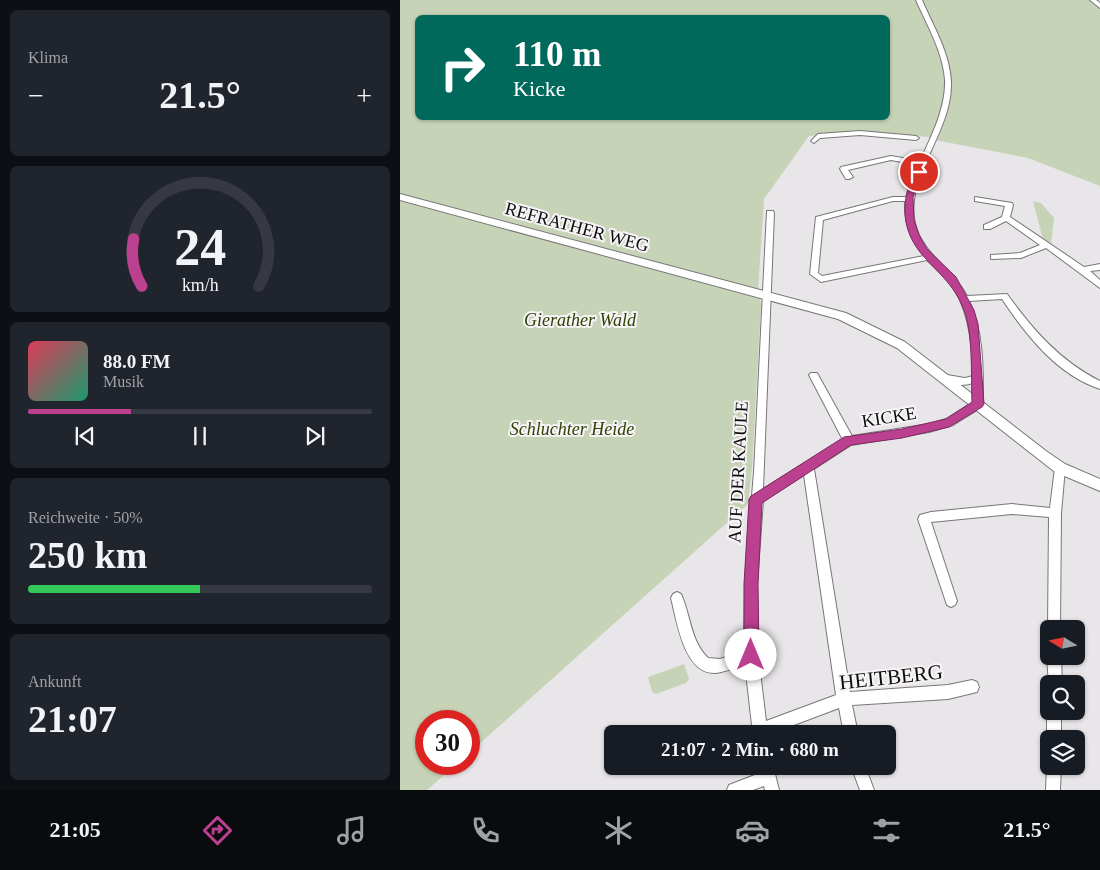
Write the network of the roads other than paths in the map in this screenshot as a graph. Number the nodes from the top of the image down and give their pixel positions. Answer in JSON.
{"nodes":[{"id":1,"x":919,"y":0,"type":"edge"},
{"id":2,"x":1093,"y":0,"type":"edge"},
{"id":3,"x":1100,"y":6,"type":"edge"},
{"id":4,"x":916,"y":138,"type":"dead end"},
{"id":5,"x":814,"y":141,"type":"dead end"},
{"id":6,"x":922,"y":164,"type":"junction"},
{"id":7,"x":848,"y":177,"type":"dead end"},
{"id":8,"x":400,"y":197,"type":"edge"},
{"id":9,"x":908,"y":199,"type":"junction"},
{"id":10,"x":978,"y":200,"type":"dead end"},
{"id":11,"x":770,"y":213,"type":"dead end"},
{"id":12,"x":1006,"y":218,"type":"junction"},
{"id":13,"x":987,"y":227,"type":"dead end"},
{"id":14,"x":1047,"y":245,"type":"junction"},
{"id":15,"x":929,"y":257,"type":"junction"},
{"id":16,"x":994,"y":257,"type":"dead end"},
{"id":17,"x":1100,"y":267,"type":"edge"},
{"id":18,"x":1083,"y":270,"type":"junction"},
{"id":19,"x":1100,"y":285,"type":"edge"},
{"id":20,"x":766,"y":295,"type":"junction"},
{"id":21,"x":964,"y":299,"type":"junction"},
{"id":22,"x":814,"y":375,"type":"dead end"},
{"id":23,"x":978,"y":378,"type":"junction"},
{"id":24,"x":947,"y":379,"type":"junction"},
{"id":25,"x":1097,"y":381,"type":"edge"},
{"id":26,"x":978,"y":404,"type":"junction"},
{"id":27,"x":849,"y":441,"type":"junction"},
{"id":28,"x":808,"y":467,"type":"junction"},
{"id":29,"x":1060,"y":468,"type":"junction"},
{"id":30,"x":1100,"y":485,"type":"edge"},
{"id":31,"x":756,"y":500,"type":"junction"},
{"id":32,"x":1055,"y":513,"type":"junction"},
{"id":33,"x":677,"y":598,"type":"dead end"},
{"id":34,"x":951,"y":601,"type":"dead end"},
{"id":35,"x":1054,"y":620,"type":"edge"},
{"id":36,"x":751,"y":655,"type":"junction"},
{"id":37,"x":972,"y":687,"type":"dead end"},
{"id":38,"x":843,"y":699,"type":"junction"},
{"id":39,"x":759,"y":725,"type":"edge"},
{"id":40,"x":778,"y":725,"type":"edge"},
{"id":41,"x":849,"y":725,"type":"edge"},
{"id":42,"x":861,"y":775,"type":"edge"},
{"id":43,"x":1054,"y":775,"type":"edge"},
{"id":44,"x":769,"y":778,"type":"edge"},
{"id":45,"x":734,"y":790,"type":"edge"},
{"id":46,"x":867,"y":790,"type":"edge"},
{"id":47,"x":1054,"y":790,"type":"edge"}],
"edges":[{"from":1,"to":6,"type":"street"},
{"from":2,"to":3,"type":"street"},
{"from":4,"to":5,"type":"street"},
{"from":6,"to":7,"type":"street"},
{"from":6,"to":9,"type":"street"},
{"from":8,"to":20,"type":"main road","name":"REFRATHER WEG"},
{"from":9,"to":15,"type":"street"},
{"from":9,"to":15,"type":"street"},
{"from":10,"to":12,"type":"street"},
{"from":11,"to":20,"type":"street","name":"AUF DER KAULE"},
{"from":12,"to":13,"type":"street"},
{"from":12,"to":14,"type":"street"},
{"from":14,"to":16,"type":"street"},
{"from":14,"to":18,"type":"street"},
{"from":15,"to":21,"type":"street"},
{"from":17,"to":18,"type":"street"},
{"from":18,"to":19,"type":"street"},
{"from":20,"to":24,"type":"main road","name":"REFRATHER WEG"},
{"from":20,"to":31,"type":"street","name":"AUF DER KAULE"},
{"from":21,"to":23,"type":"street"},
{"from":21,"to":25,"type":"street"},
{"from":22,"to":27,"type":"street"},
{"from":23,"to":24,"type":"street"},
{"from":23,"to":26,"type":"street"},
{"from":24,"to":26,"type":"main road","name":"REFRATHER WEG"},
{"from":26,"to":27,"type":"street","name":"KICKE"},
{"from":26,"to":29,"type":"main road","name":"REFRATHER WEG"},
{"from":27,"to":28,"type":"street","name":"KICKE"},
{"from":28,"to":31,"type":"street","name":"KICKE"},
{"from":28,"to":38,"type":"street"},
{"from":29,"to":30,"type":"main road","name":"REFRATHER WEG"},
{"from":29,"to":32,"type":"street"},
{"from":31,"to":36,"type":"street","name":"AUF DER KAULE"},
{"from":32,"to":34,"type":"street"},
{"from":32,"to":35,"type":"street"},
{"from":33,"to":36,"type":"street"},
{"from":36,"to":39,"type":"street","name":"AUF DER KAULE"},
{"from":37,"to":38,"type":"street","name":"HEITBERG"},
{"from":38,"to":40,"type":"street","name":"HEITBERG"},
{"from":38,"to":41,"type":"street"},
{"from":42,"to":46,"type":"street"},
{"from":43,"to":47,"type":"street"},
{"from":44,"to":45,"type":"street"}]}
